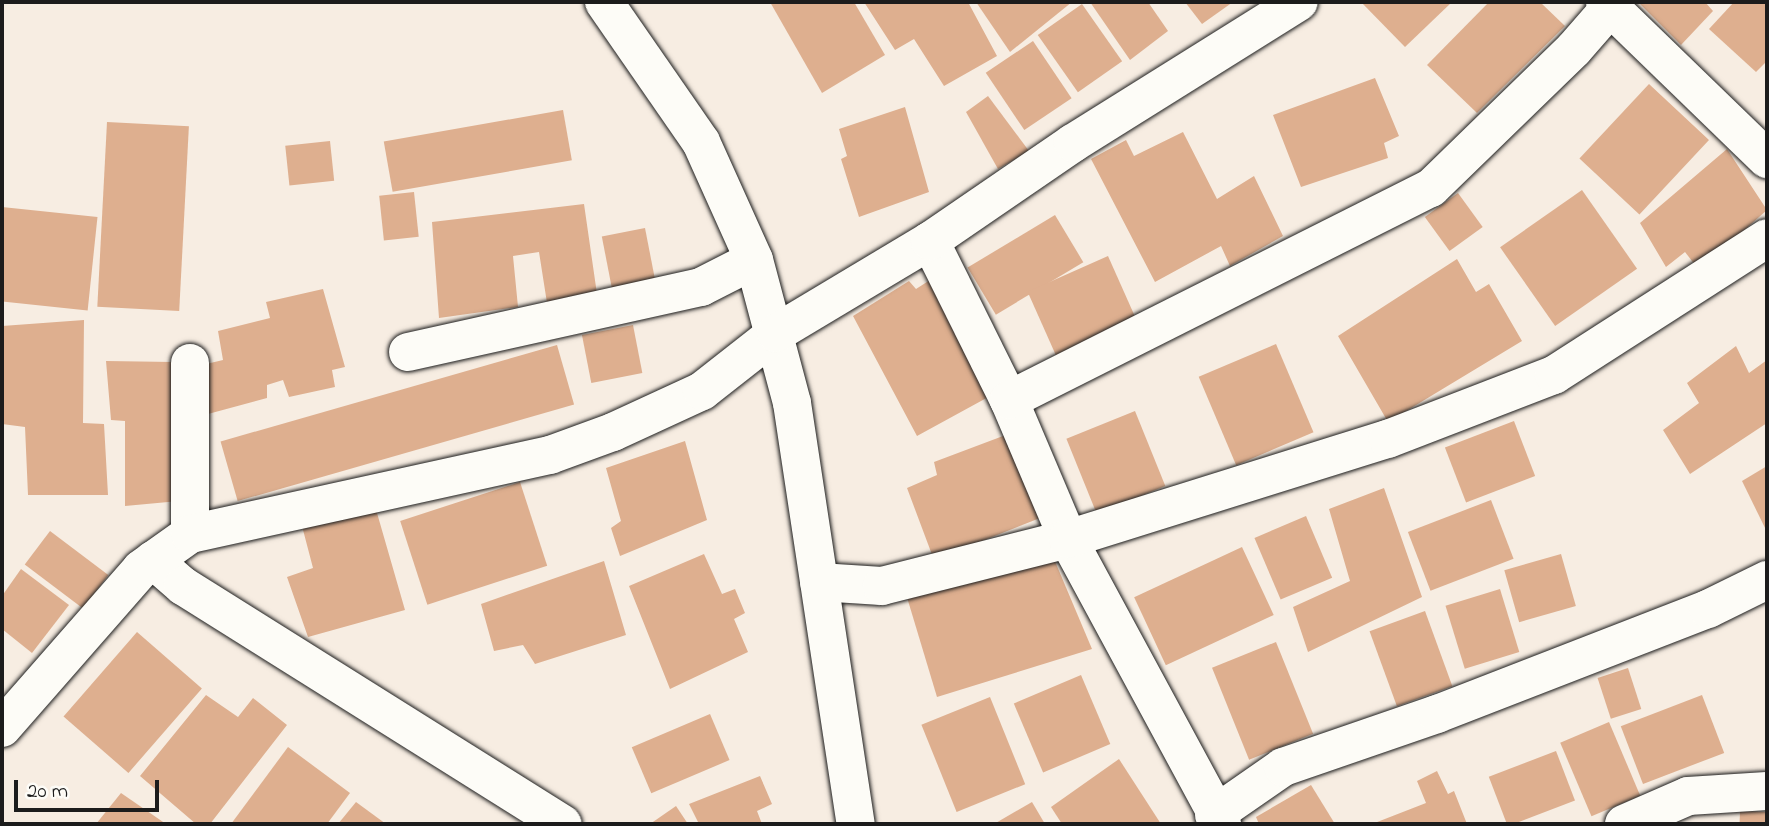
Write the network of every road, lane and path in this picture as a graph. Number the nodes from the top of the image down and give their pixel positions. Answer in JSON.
{"nodes":[{"id":1,"x":604,"y":2,"type":"edge"},
{"id":2,"x":1299,"y":2,"type":"edge"},
{"id":3,"x":1610,"y":3,"type":"edge"},
{"id":4,"x":1767,"y":159,"type":"edge"},
{"id":5,"x":1767,"y":238,"type":"edge"},
{"id":6,"x":930,"y":241,"type":"junction"},
{"id":7,"x":754,"y":260,"type":"junction"},
{"id":8,"x":776,"y":332,"type":"junction"},
{"id":9,"x":408,"y":352,"type":"dead end"},
{"id":10,"x":190,"y":363,"type":"dead end"},
{"id":11,"x":1009,"y":400,"type":"junction"},
{"id":12,"x":190,"y":534,"type":"junction"},
{"id":13,"x":1068,"y":539,"type":"junction"},
{"id":14,"x":153,"y":560,"type":"junction"},
{"id":15,"x":1767,"y":580,"type":"edge"},
{"id":16,"x":818,"y":582,"type":"junction"},
{"id":17,"x":2,"y":728,"type":"edge"},
{"id":18,"x":1767,"y":791,"type":"edge"},
{"id":19,"x":1218,"y":820,"type":"edge"},
{"id":20,"x":563,"y":824,"type":"edge"},
{"id":21,"x":856,"y":824,"type":"edge"},
{"id":22,"x":1623,"y":824,"type":"edge"}],
"edges":[{"from":1,"to":7,"type":"street"},
{"from":2,"to":6,"type":"street"},
{"from":3,"to":4,"type":"street"},
{"from":3,"to":11,"type":"street"},
{"from":5,"to":13,"type":"street"},
{"from":6,"to":8,"type":"street"},
{"from":6,"to":11,"type":"street"},
{"from":7,"to":8,"type":"street"},
{"from":7,"to":9,"type":"street"},
{"from":8,"to":12,"type":"street"},
{"from":8,"to":16,"type":"street"},
{"from":10,"to":12,"type":"street"},
{"from":11,"to":13,"type":"street"},
{"from":12,"to":14,"type":"street"},
{"from":13,"to":16,"type":"street"},
{"from":13,"to":19,"type":"street"},
{"from":14,"to":17,"type":"street"},
{"from":14,"to":20,"type":"street"},
{"from":15,"to":19,"type":"street"},
{"from":16,"to":21,"type":"street"},
{"from":18,"to":22,"type":"street"}]}
